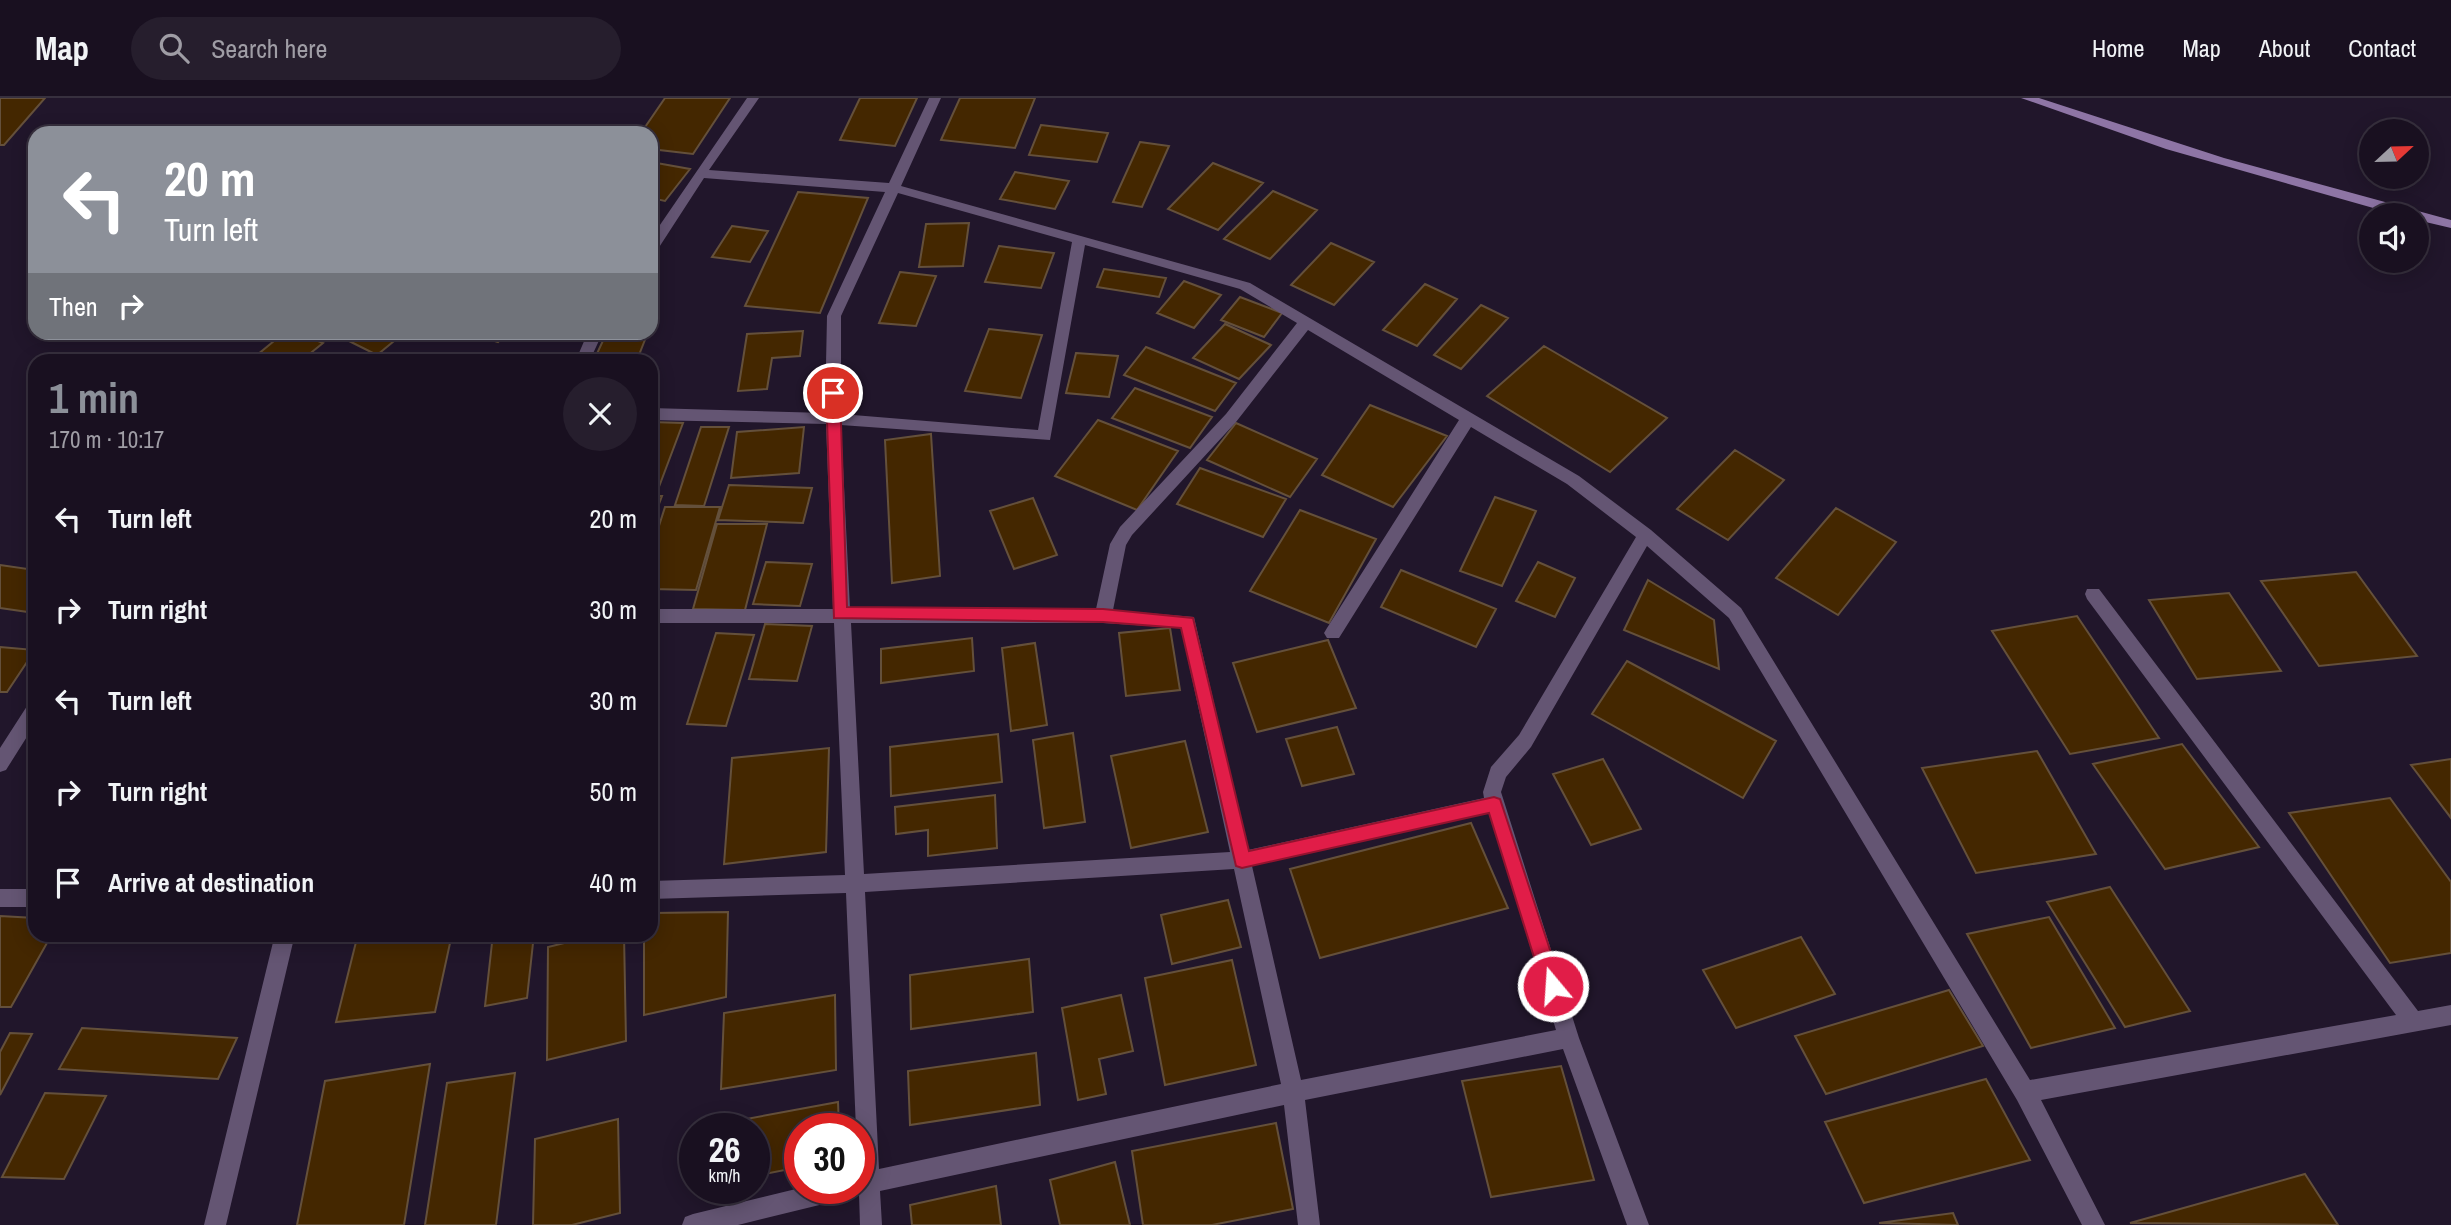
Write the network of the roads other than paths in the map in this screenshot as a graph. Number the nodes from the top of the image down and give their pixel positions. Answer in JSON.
{"nodes":[{"id":1,"x":753,"y":98,"type":"edge"},
{"id":2,"x":935,"y":98,"type":"edge"},
{"id":3,"x":2027,"y":98,"type":"edge"},
{"id":4,"x":700,"y":174,"type":"junction"},
{"id":5,"x":894,"y":188,"type":"junction"},
{"id":6,"x":2365,"y":203,"type":"edge"},
{"id":7,"x":2429,"y":219,"type":"edge"},
{"id":8,"x":2451,"y":224,"type":"edge"},
{"id":9,"x":658,"y":238,"type":"edge"},
{"id":10,"x":1079,"y":239,"type":"junction"},
{"id":11,"x":1306,"y":322,"type":"junction"},
{"id":12,"x":658,"y":414,"type":"edge"},
{"id":13,"x":1468,"y":418,"type":"junction"},
{"id":14,"x":833,"y":419,"type":"junction"},
{"id":15,"x":1645,"y":535,"type":"junction"},
{"id":16,"x":2093,"y":594,"type":"dead end"},
{"id":17,"x":839,"y":613,"type":"junction"},
{"id":18,"x":658,"y":616,"type":"edge"},
{"id":19,"x":1103,"y":616,"type":"junction"},
{"id":20,"x":1333,"y":633,"type":"dead end"},
{"id":21,"x":28,"y":719,"type":"edge"},
{"id":22,"x":0,"y":764,"type":"edge"},
{"id":23,"x":1494,"y":804,"type":"junction"},
{"id":24,"x":1242,"y":860,"type":"junction"},
{"id":25,"x":853,"y":884,"type":"junction"},
{"id":26,"x":658,"y":890,"type":"edge"},
{"id":27,"x":0,"y":898,"type":"edge"},
{"id":28,"x":28,"y":898,"type":"edge"},
{"id":29,"x":283,"y":942,"type":"edge"},
{"id":30,"x":2451,"y":1015,"type":"edge"},
{"id":31,"x":2415,"y":1023,"type":"junction"},
{"id":32,"x":1569,"y":1038,"type":"junction"},
{"id":33,"x":1293,"y":1092,"type":"junction"},
{"id":34,"x":2025,"y":1092,"type":"junction"},
{"id":35,"x":862,"y":1113,"type":"edge"},
{"id":36,"x":875,"y":1181,"type":"edge"},
{"id":37,"x":784,"y":1203,"type":"edge"},
{"id":38,"x":868,"y":1204,"type":"edge"},
{"id":39,"x":215,"y":1225,"type":"edge"},
{"id":40,"x":693,"y":1225,"type":"edge"},
{"id":41,"x":871,"y":1225,"type":"edge"},
{"id":42,"x":1309,"y":1225,"type":"edge"},
{"id":43,"x":1638,"y":1225,"type":"edge"},
{"id":44,"x":2094,"y":1225,"type":"edge"}],
"edges":[{"from":1,"to":4,"type":"street"},
{"from":2,"to":5,"type":"street"},
{"from":3,"to":6,"type":"street"},
{"from":4,"to":5,"type":"street"},
{"from":4,"to":9,"type":"street"},
{"from":5,"to":10,"type":"street"},
{"from":5,"to":14,"type":"street"},
{"from":7,"to":8,"type":"street"},
{"from":10,"to":11,"type":"street"},
{"from":10,"to":14,"type":"street"},
{"from":11,"to":13,"type":"street"},
{"from":11,"to":19,"type":"street"},
{"from":12,"to":14,"type":"street"},
{"from":13,"to":15,"type":"street"},
{"from":13,"to":20,"type":"street"},
{"from":14,"to":17,"type":"street"},
{"from":15,"to":23,"type":"street"},
{"from":15,"to":34,"type":"street"},
{"from":16,"to":31,"type":"street"},
{"from":17,"to":18,"type":"street"},
{"from":17,"to":19,"type":"street"},
{"from":17,"to":25,"type":"street"},
{"from":19,"to":24,"type":"street"},
{"from":21,"to":22,"type":"street"},
{"from":23,"to":24,"type":"street"},
{"from":23,"to":32,"type":"street"},
{"from":24,"to":25,"type":"street"},
{"from":24,"to":33,"type":"street"},
{"from":25,"to":26,"type":"street"},
{"from":25,"to":35,"type":"street"},
{"from":27,"to":28,"type":"street"},
{"from":29,"to":39,"type":"street"},
{"from":30,"to":31,"type":"street"},
{"from":31,"to":34,"type":"street"},
{"from":32,"to":33,"type":"street"},
{"from":32,"to":43,"type":"street"},
{"from":33,"to":36,"type":"street"},
{"from":33,"to":42,"type":"street"},
{"from":34,"to":44,"type":"street"},
{"from":37,"to":40,"type":"street"},
{"from":38,"to":41,"type":"street"}]}
